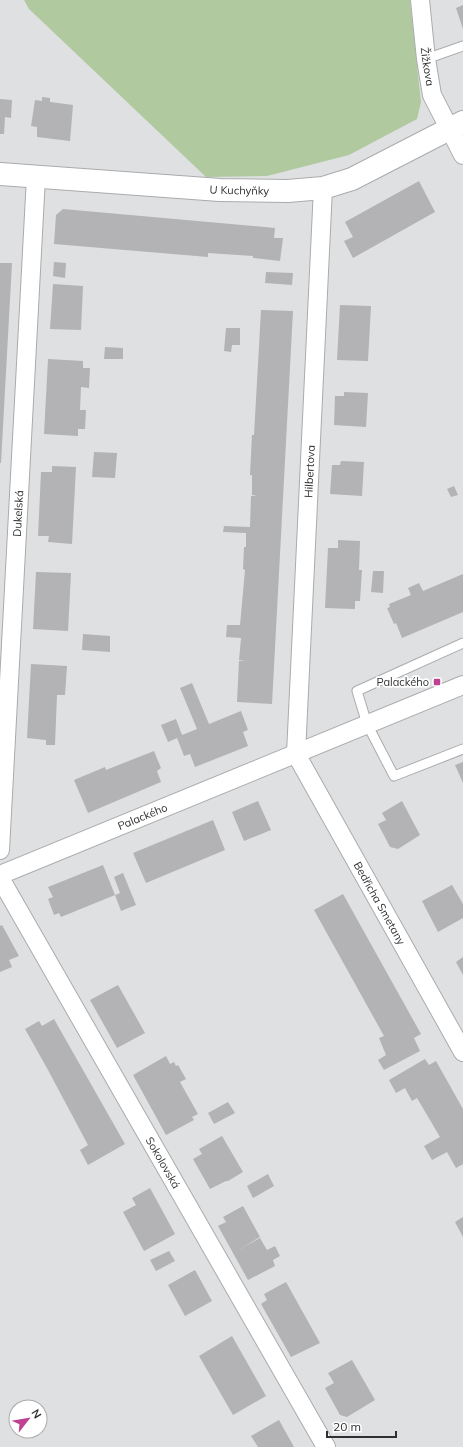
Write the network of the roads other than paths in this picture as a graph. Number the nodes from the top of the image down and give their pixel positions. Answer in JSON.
{"nodes":[{"id":1,"x":420,"y":0,"type":"edge"},
{"id":2,"x":463,"y":46,"type":"edge"},
{"id":3,"x":426,"y":59,"type":"junction"},
{"id":4,"x":456,"y":125,"type":"edge"},
{"id":5,"x":463,"y":155,"type":"edge"},
{"id":6,"x":0,"y":174,"type":"edge"},
{"id":7,"x":36,"y":177,"type":"junction"},
{"id":8,"x":324,"y":188,"type":"junction"},
{"id":9,"x":463,"y":643,"type":"edge"},
{"id":10,"x":463,"y":685,"type":"edge"},
{"id":11,"x":367,"y":724,"type":"junction"},
{"id":12,"x":463,"y":748,"type":"edge"},
{"id":13,"x":296,"y":754,"type":"junction"},
{"id":14,"x":0,"y":850,"type":"edge"},
{"id":15,"x":0,"y":877,"type":"edge"},
{"id":16,"x":463,"y":1052,"type":"edge"},
{"id":17,"x":326,"y":1447,"type":"edge"}],
"edges":[{"from":1,"to":3,"type":"street","name":"Žižkova"},
{"from":2,"to":3,"type":"lane"},
{"from":3,"to":4,"type":"street","name":"Žižkova"},
{"from":4,"to":5,"type":"street","name":"Žižkova"},
{"from":4,"to":8,"type":"street","name":"U Kuchyňky"},
{"from":6,"to":7,"type":"street","name":"U Kuchyňky"},
{"from":7,"to":8,"type":"street","name":"U Kuchyňky"},
{"from":7,"to":14,"type":"street","name":"Dukelská"},
{"from":8,"to":13,"type":"street","name":"Hilbertova"},
{"from":9,"to":11,"type":"lane"},
{"from":10,"to":11,"type":"street","name":"Palackého"},
{"from":11,"to":12,"type":"lane"},
{"from":11,"to":13,"type":"street","name":"Palackého"},
{"from":13,"to":15,"type":"street","name":"Palackého"},
{"from":13,"to":16,"type":"street","name":"Bedřicha Smetany"},
{"from":15,"to":17,"type":"street","name":"Sokolovská"}]}
